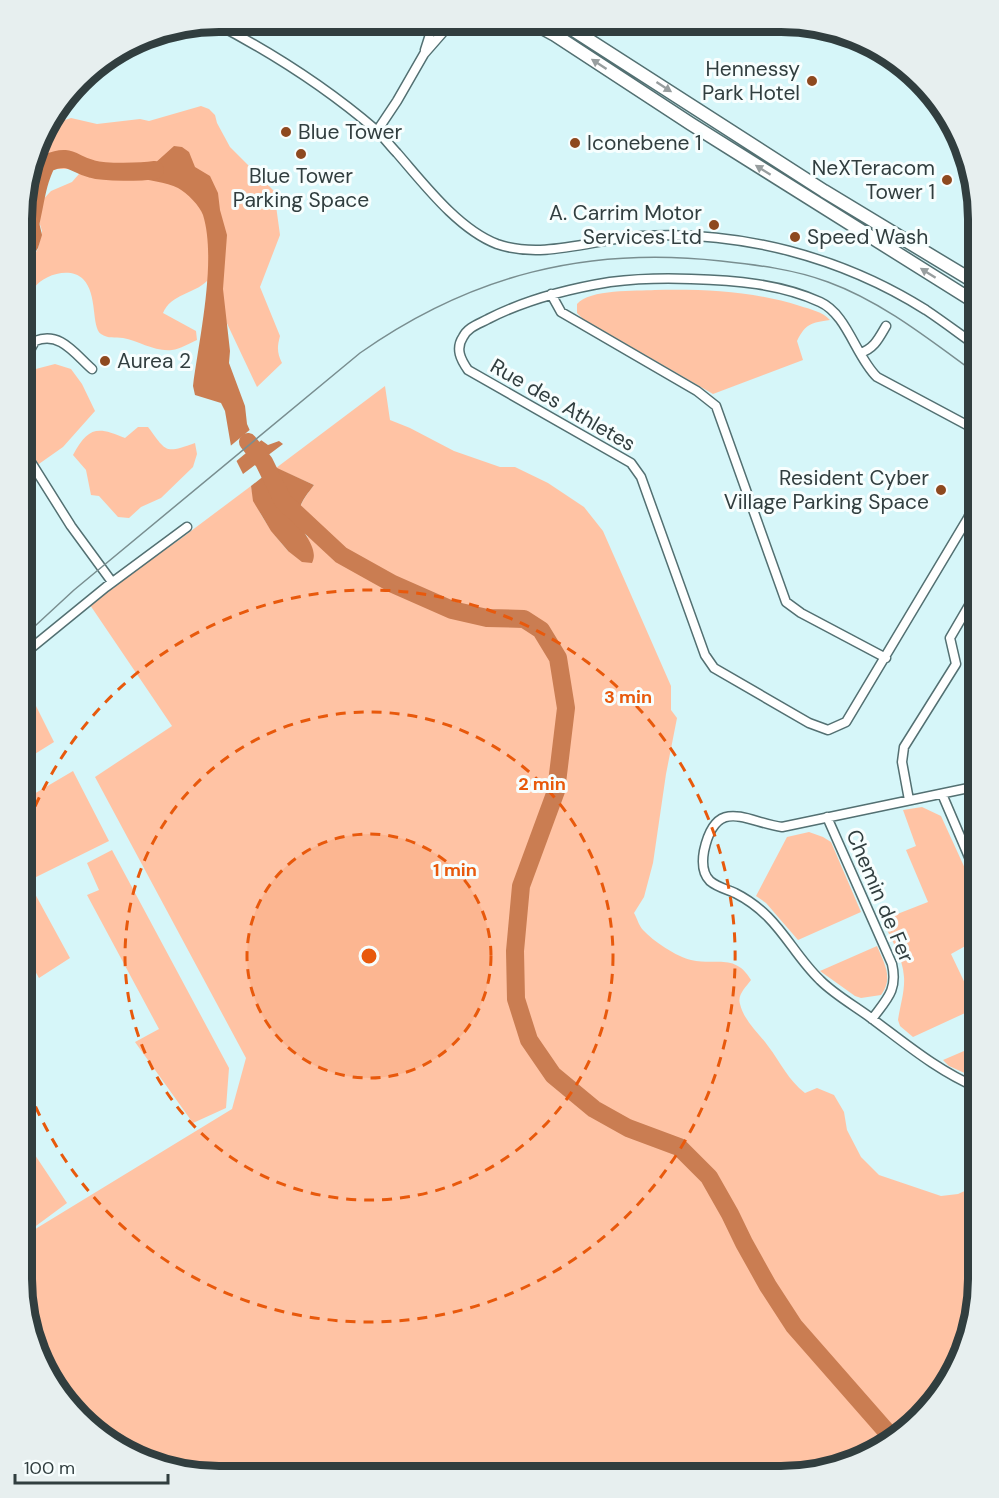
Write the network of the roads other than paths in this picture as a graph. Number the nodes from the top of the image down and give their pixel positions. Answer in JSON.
{"nodes":[{"id":1,"x":233,"y":32,"type":"edge"},
{"id":2,"x":431,"y":32,"type":"edge"},
{"id":3,"x":443,"y":32,"type":"edge"},
{"id":4,"x":549,"y":32,"type":"edge"},
{"id":5,"x":577,"y":32,"type":"edge"},
{"id":6,"x":424,"y":54,"type":"junction"},
{"id":7,"x":377,"y":131,"type":"junction"},
{"id":8,"x":968,"y":278,"type":"edge"},
{"id":9,"x":551,"y":294,"type":"junction"},
{"id":10,"x":968,"y":298,"type":"edge"},
{"id":11,"x":886,"y":326,"type":"dead end"},
{"id":12,"x":968,"y":340,"type":"edge"},
{"id":13,"x":32,"y":346,"type":"edge"},
{"id":14,"x":860,"y":353,"type":"junction"},
{"id":15,"x":92,"y":369,"type":"dead end"},
{"id":16,"x":968,"y":426,"type":"edge"},
{"id":17,"x":32,"y":464,"type":"edge"},
{"id":18,"x":968,"y":518,"type":"edge"},
{"id":19,"x":188,"y":527,"type":"dead end"},
{"id":20,"x":112,"y":582,"type":"junction"},
{"id":21,"x":968,"y":608,"type":"edge"},
{"id":22,"x":32,"y":647,"type":"edge"},
{"id":23,"x":886,"y":658,"type":"junction"},
{"id":24,"x":967,"y":788,"type":"edge"},
{"id":25,"x":942,"y":794,"type":"junction"},
{"id":26,"x":909,"y":800,"type":"junction"},
{"id":27,"x":827,"y":817,"type":"junction"},
{"id":28,"x":967,"y":854,"type":"edge"},
{"id":29,"x":872,"y":1019,"type":"junction"},
{"id":30,"x":967,"y":1082,"type":"edge"}],
"edges":[{"from":1,"to":7,"type":"street"},
{"from":2,"to":6,"type":"street"},
{"from":3,"to":6,"type":"street"},
{"from":10,"to":4,"type":"main road","one_way":true},
{"from":5,"to":8,"type":"main road","one_way":true},
{"from":6,"to":7,"type":"street"},
{"from":7,"to":12,"type":"street"},
{"from":9,"to":14,"type":"street","name":"Rue des Athletes"},
{"from":9,"to":23,"type":"street"},
{"from":9,"to":23,"type":"street","name":"Rue des Athletes"},
{"from":11,"to":14,"type":"street"},
{"from":13,"to":15,"type":"street"},
{"from":14,"to":16,"type":"street","name":"Rue des Athletes"},
{"from":17,"to":20,"type":"street"},
{"from":18,"to":23,"type":"street","name":"Rue des Athletes"},
{"from":19,"to":20,"type":"street"},
{"from":20,"to":22,"type":"street"},
{"from":21,"to":26,"type":"street"},
{"from":24,"to":25,"type":"street"},
{"from":25,"to":26,"type":"street"},
{"from":25,"to":28,"type":"street"},
{"from":26,"to":27,"type":"street"},
{"from":27,"to":29,"type":"street","name":"Chemin de Fer"},
{"from":27,"to":29,"type":"street"},
{"from":29,"to":30,"type":"street"}]}
